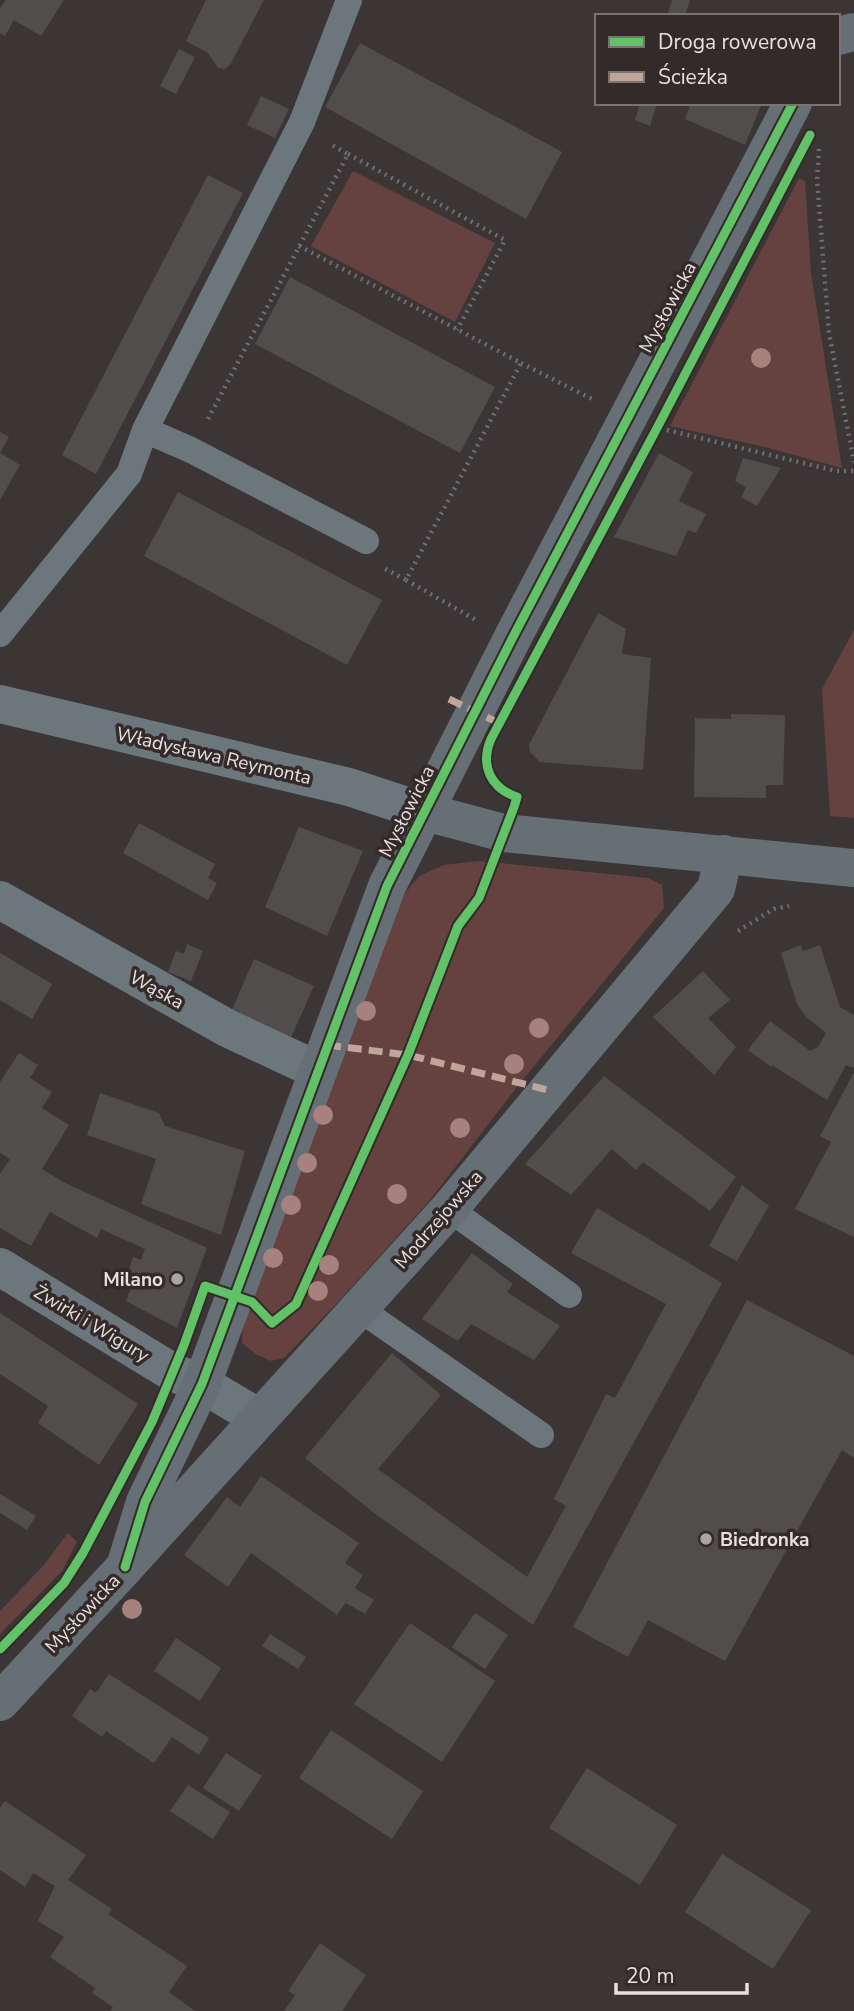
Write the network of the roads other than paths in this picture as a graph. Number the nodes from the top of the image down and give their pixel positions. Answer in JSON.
{"nodes":[{"id":1,"x":349,"y":0,"type":"edge"},
{"id":2,"x":792,"y":105,"type":"edge"},
{"id":3,"x":145,"y":430,"type":"junction"},
{"id":4,"x":366,"y":541,"type":"road end"},
{"id":5,"x":0,"y":634,"type":"edge"},
{"id":6,"x":0,"y":704,"type":"edge"},
{"id":7,"x":425,"y":812,"type":"junction"},
{"id":8,"x":724,"y":854,"type":"junction"},
{"id":9,"x":854,"y":869,"type":"edge"},
{"id":10,"x":0,"y":900,"type":"edge"},
{"id":11,"x":317,"y":1070,"type":"junction"},
{"id":12,"x":449,"y":1209,"type":"junction"},
{"id":13,"x":0,"y":1267,"type":"edge"},
{"id":14,"x":569,"y":1296,"type":"dead end"},
{"id":15,"x":361,"y":1306,"type":"junction"},
{"id":16,"x":202,"y":1384,"type":"junction"},
{"id":17,"x":259,"y":1418,"type":"junction"},
{"id":18,"x":541,"y":1435,"type":"dead end"},
{"id":19,"x":125,"y":1567,"type":"junction"},
{"id":20,"x":0,"y":1702,"type":"edge"}],
"edges":[{"from":1,"to":3,"type":"lane"},
{"from":2,"to":7,"type":"street","name":"Mysłowicka"},
{"from":3,"to":4,"type":"lane"},
{"from":3,"to":5,"type":"lane"},
{"from":6,"to":7,"type":"street","name":"Władysława Reymonta"},
{"from":7,"to":8,"type":"street"},
{"from":7,"to":11,"type":"street","name":"Mysłowicka"},
{"from":8,"to":9,"type":"street"},
{"from":8,"to":12,"type":"street","name":"Modrzejowska"},
{"from":10,"to":11,"type":"street","name":"Wąska"},
{"from":11,"to":16,"type":"street","name":"Mysłowicka"},
{"from":12,"to":14,"type":"lane"},
{"from":12,"to":15,"type":"street","name":"Modrzejowska"},
{"from":13,"to":16,"type":"street","name":"Żwirki i Wigury"},
{"from":15,"to":17,"type":"street","name":"Modrzejowska"},
{"from":15,"to":18,"type":"lane"},
{"from":16,"to":17,"type":"street","name":"Żwirki i Wigury"},
{"from":16,"to":19,"type":"street","name":"Mysłowicka"},
{"from":17,"to":19,"type":"street","name":"Modrzejowska"},
{"from":19,"to":20,"type":"street","name":"Mysłowicka"}]}
